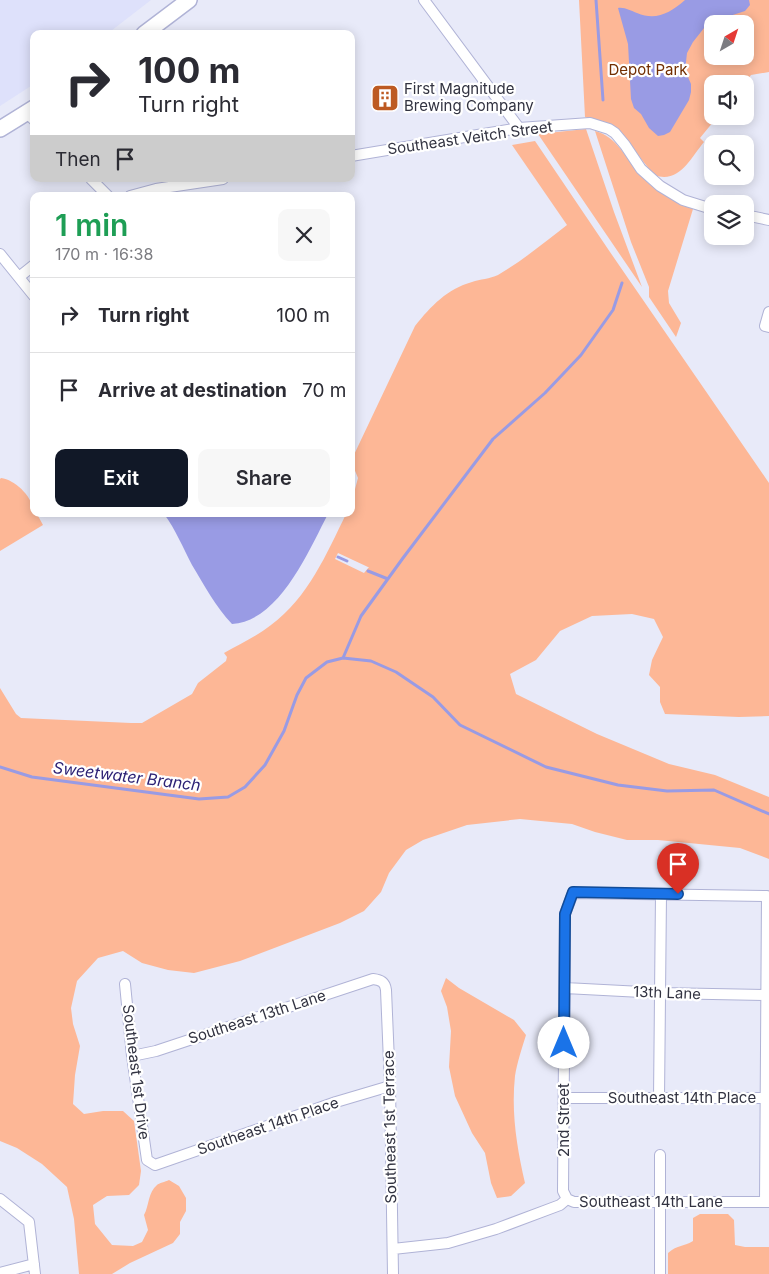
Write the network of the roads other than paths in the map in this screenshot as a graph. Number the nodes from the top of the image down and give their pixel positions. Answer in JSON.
{"nodes":[{"id":1,"x":189,"y":0,"type":"edge"},
{"id":2,"x":424,"y":0,"type":"edge"},
{"id":3,"x":149,"y":30,"type":"edge"},
{"id":4,"x":30,"y":114,"type":"edge"},
{"id":5,"x":519,"y":128,"type":"junction"},
{"id":6,"x":0,"y":129,"type":"edge"},
{"id":7,"x":355,"y":155,"type":"edge"},
{"id":8,"x":94,"y":182,"type":"edge"},
{"id":9,"x":203,"y":182,"type":"edge"},
{"id":10,"x":104,"y":192,"type":"edge"},
{"id":11,"x":145,"y":192,"type":"edge"},
{"id":12,"x":704,"y":207,"type":"edge"},
{"id":13,"x":754,"y":217,"type":"edge"},
{"id":14,"x":769,"y":220,"type":"edge"},
{"id":15,"x":0,"y":254,"type":"edge"},
{"id":16,"x":30,"y":268,"type":"edge"},
{"id":17,"x":19,"y":277,"type":"junction"},
{"id":18,"x":30,"y":291,"type":"edge"},
{"id":19,"x":769,"y":312,"type":"edge"},
{"id":20,"x":767,"y":327,"type":"edge"},
{"id":21,"x":660,"y":894,"type":"junction"},
{"id":22,"x":382,"y":982,"type":"joint"},
{"id":23,"x":125,"y":984,"type":"dead end"},
{"id":24,"x":565,"y":988,"type":"junction"},
{"id":25,"x":661,"y":993,"type":"junction"},
{"id":26,"x":768,"y":995,"type":"edge"},
{"id":27,"x":132,"y":1056,"type":"junction"},
{"id":28,"x":390,"y":1086,"type":"junction"},
{"id":29,"x":564,"y":1098,"type":"junction"},
{"id":30,"x":767,"y":1098,"type":"edge"},
{"id":31,"x":659,"y":1099,"type":"junction"},
{"id":32,"x":660,"y":1155,"type":"dead end"},
{"id":33,"x":147,"y":1160,"type":"joint"},
{"id":34,"x":0,"y":1199,"type":"edge"},
{"id":35,"x":567,"y":1199,"type":"junction"},
{"id":36,"x":767,"y":1202,"type":"edge"},
{"id":37,"x":661,"y":1203,"type":"junction"},
{"id":38,"x":393,"y":1249,"type":"junction"},
{"id":39,"x":34,"y":1269,"type":"edge"},
{"id":40,"x":0,"y":1273,"type":"edge"},
{"id":41,"x":393,"y":1274,"type":"edge"},
{"id":42,"x":660,"y":1274,"type":"edge"}],
"edges":[{"from":1,"to":3,"type":"main road"},
{"from":2,"to":5,"type":"street"},
{"from":4,"to":6,"type":"main road"},
{"from":5,"to":7,"type":"street","name":"Southeast Veitch Street"},
{"from":5,"to":12,"type":"street","name":"Southeast Veitch Street"},
{"from":8,"to":10,"type":"street"},
{"from":9,"to":11,"type":"street"},
{"from":13,"to":14,"type":"street"},
{"from":15,"to":17,"type":"street"},
{"from":16,"to":17,"type":"street"},
{"from":17,"to":18,"type":"street"},
{"from":19,"to":20,"type":"street"},
{"from":21,"to":24,"type":"street","name":"2nd Street"},
{"from":21,"to":25,"type":"street"},
{"from":21,"to":26,"type":"street"},
{"from":22,"to":27,"type":"street","name":"Southeast 13th Lane"},
{"from":22,"to":28,"type":"street","name":"Southeast 1st Terrace"},
{"from":23,"to":27,"type":"street","name":"Southeast 1st Drive"},
{"from":24,"to":25,"type":"street","name":"13th Lane"},
{"from":24,"to":29,"type":"street","name":"2nd Street"},
{"from":25,"to":26,"type":"street","name":"13th Lane"},
{"from":25,"to":31,"type":"street"},
{"from":26,"to":30,"type":"street"},
{"from":27,"to":33,"type":"street","name":"Southeast 1st Drive"},
{"from":28,"to":33,"type":"street","name":"Southeast 14th Place"},
{"from":28,"to":38,"type":"street","name":"Southeast 1st Terrace"},
{"from":29,"to":31,"type":"street","name":"Southeast 14th Place"},
{"from":29,"to":35,"type":"street","name":"2nd Street"},
{"from":30,"to":31,"type":"street","name":"Southeast 14th Place"},
{"from":30,"to":36,"type":"street"},
{"from":32,"to":37,"type":"street"},
{"from":34,"to":39,"type":"street"},
{"from":35,"to":37,"type":"street","name":"Southeast 14th Lane"},
{"from":35,"to":38,"type":"street","name":"Southeast 14th Lane"},
{"from":36,"to":37,"type":"street","name":"Southeast 14th Lane"},
{"from":37,"to":42,"type":"street"},
{"from":38,"to":41,"type":"street","name":"Southeast 1st Terrace"},
{"from":39,"to":40,"type":"street"}]}
